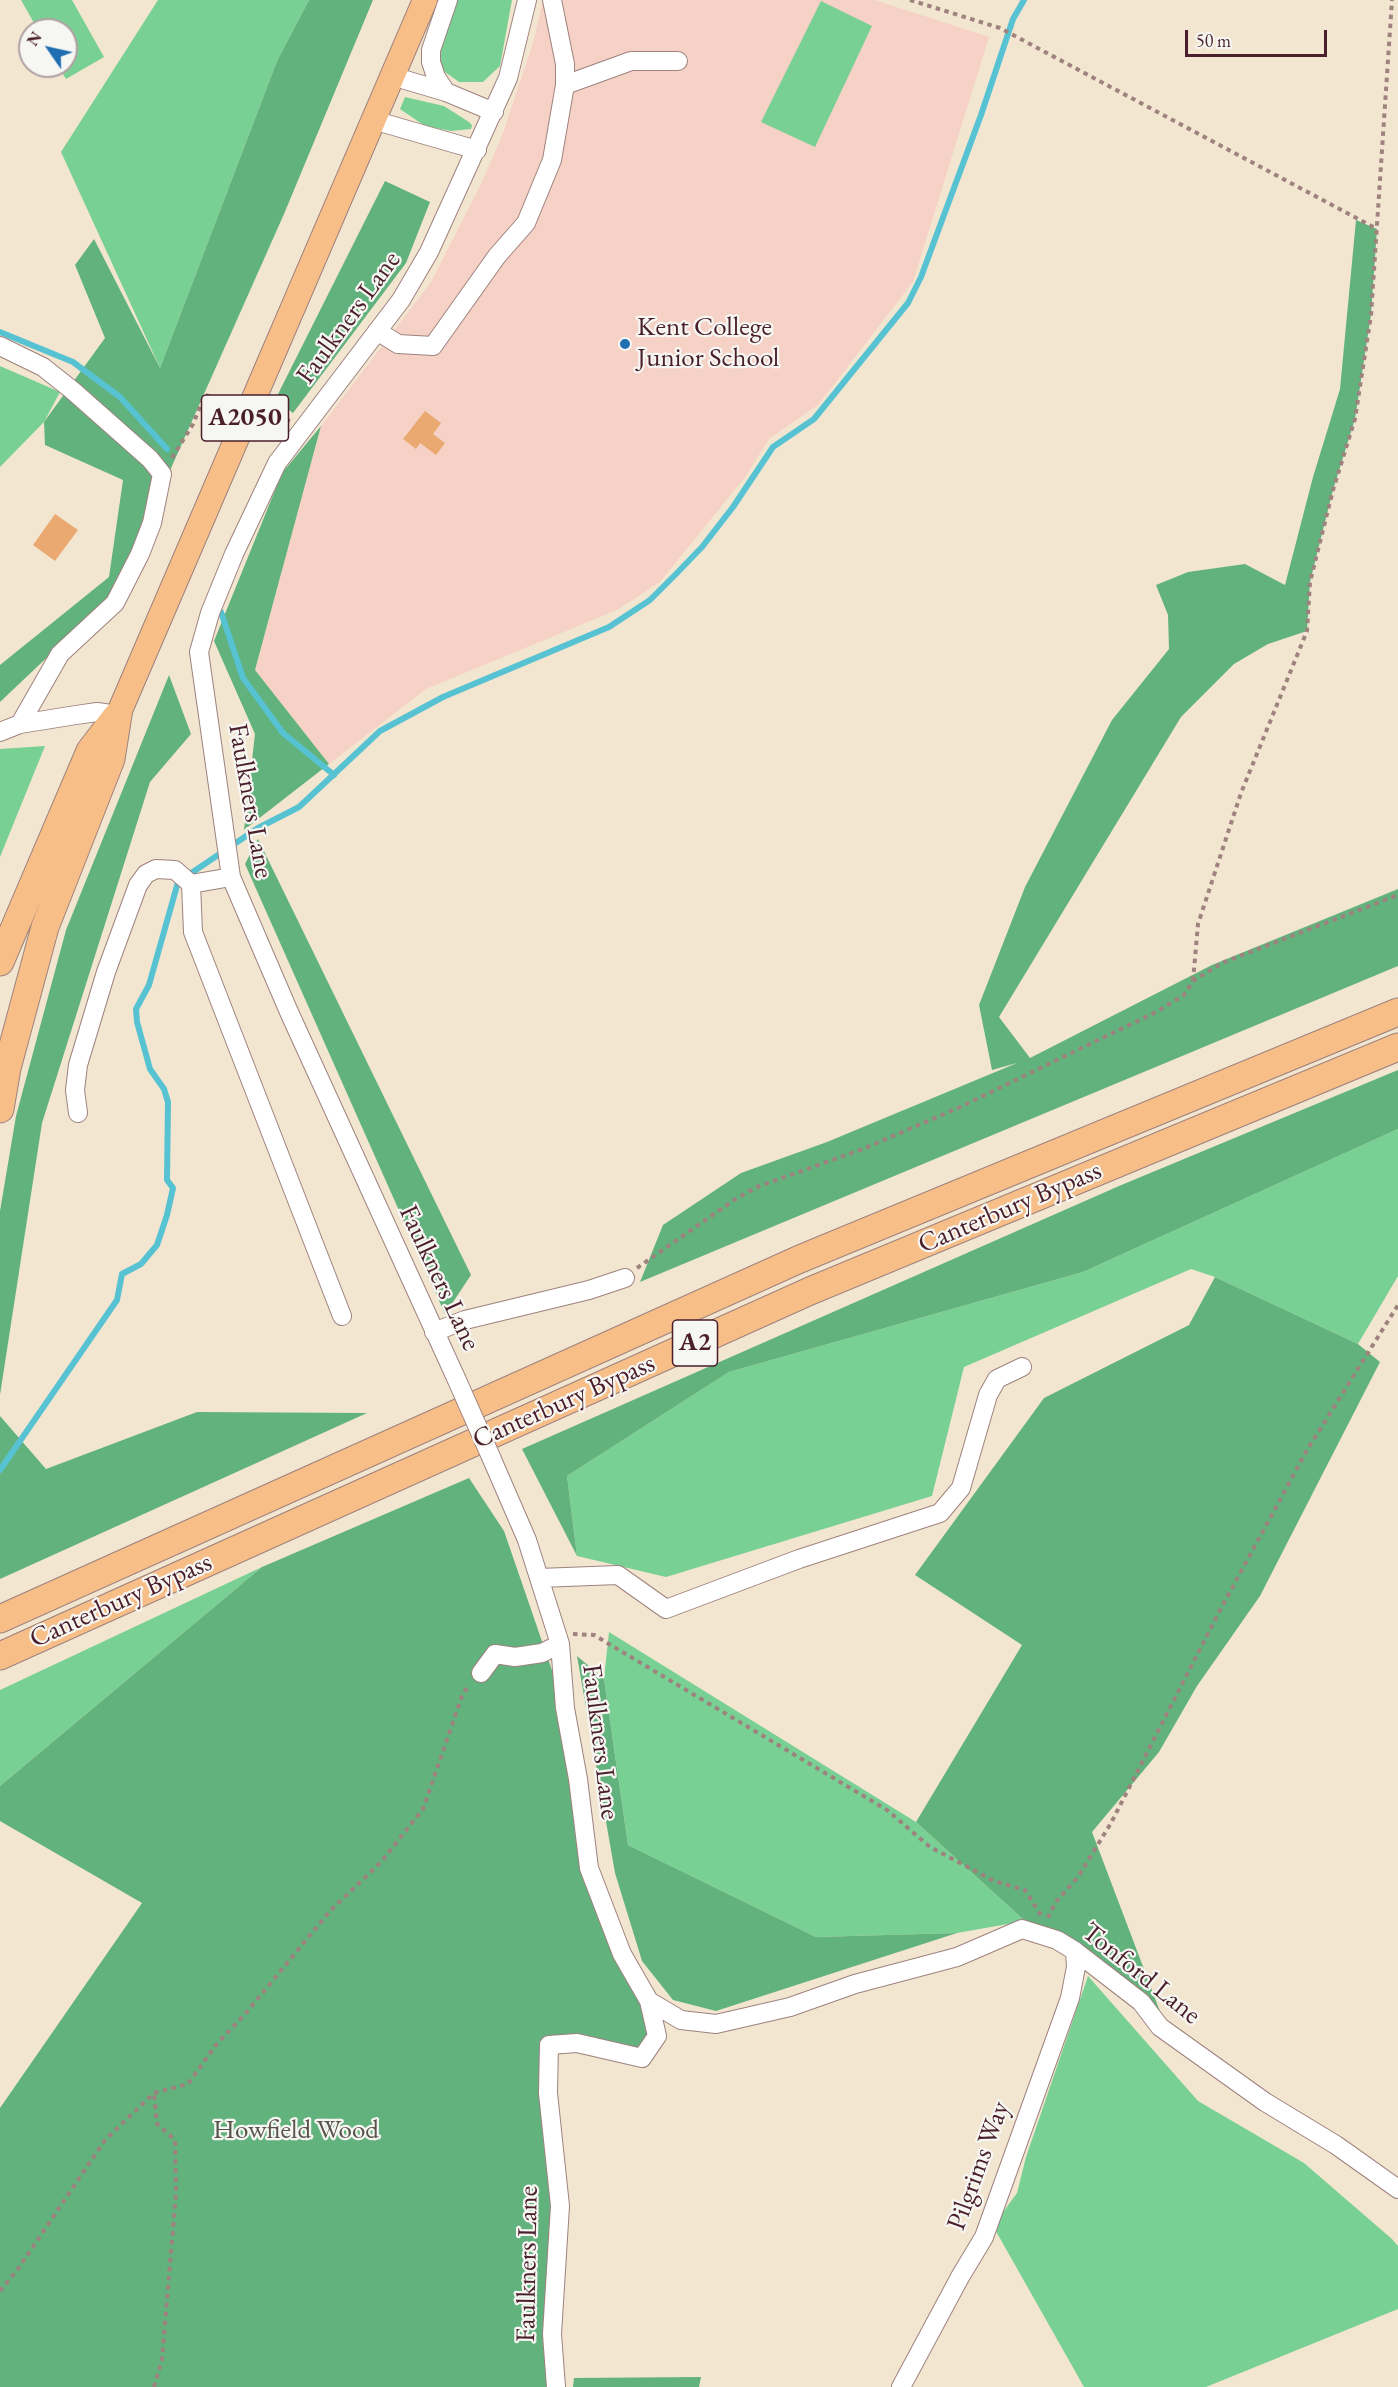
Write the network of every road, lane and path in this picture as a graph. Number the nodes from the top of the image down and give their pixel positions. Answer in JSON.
{"nodes":[{"id":1,"x":425,"y":0,"type":"edge"},
{"id":2,"x":448,"y":0,"type":"edge"},
{"id":3,"x":527,"y":0,"type":"edge"},
{"id":4,"x":552,"y":0,"type":"edge"},
{"id":5,"x":910,"y":0,"type":"edge"},
{"id":6,"x":1392,"y":0,"type":"edge"},
{"id":7,"x":678,"y":61,"type":"dead end"},
{"id":8,"x":392,"y":76,"type":"junction"},
{"id":9,"x":565,"y":85,"type":"junction"},
{"id":10,"x":447,"y":92,"type":"junction"},
{"id":11,"x":494,"y":112,"type":"junction"},
{"id":12,"x":373,"y":120,"type":"junction"},
{"id":13,"x":477,"y":150,"type":"junction"},
{"id":14,"x":1377,"y":228,"type":"junction"},
{"id":15,"x":377,"y":331,"type":"junction"},
{"id":16,"x":0,"y":346,"type":"edge"},
{"id":17,"x":118,"y":715,"type":"junction"},
{"id":18,"x":20,"y":724,"type":"junction"},
{"id":19,"x":0,"y":732,"type":"edge"},
{"id":20,"x":230,"y":870,"type":"junction"},
{"id":21,"x":188,"y":881,"type":"junction"},
{"id":22,"x":1398,"y":895,"type":"edge"},
{"id":23,"x":0,"y":962,"type":"edge"},
{"id":24,"x":1193,"y":981,"type":"junction"},
{"id":25,"x":1398,"y":1012,"type":"edge"},
{"id":26,"x":1398,"y":1047,"type":"edge"},
{"id":27,"x":0,"y":1109,"type":"edge"},
{"id":28,"x":78,"y":1113,"type":"dead end"},
{"id":29,"x":625,"y":1278,"type":"joint"},
{"id":30,"x":1398,"y":1305,"type":"edge"},
{"id":31,"x":342,"y":1316,"type":"dead end"},
{"id":32,"x":434,"y":1332,"type":"junction"},
{"id":33,"x":1022,"y":1367,"type":"dead end"},
{"id":34,"x":539,"y":1578,"type":"junction"},
{"id":35,"x":0,"y":1619,"type":"edge"},
{"id":36,"x":560,"y":1644,"type":"junction"},
{"id":37,"x":0,"y":1656,"type":"edge"},
{"id":38,"x":481,"y":1673,"type":"joint"},
{"id":39,"x":1057,"y":1940,"type":"junction"},
{"id":40,"x":1075,"y":1951,"type":"junction"},
{"id":41,"x":649,"y":2001,"type":"junction"},
{"id":42,"x":154,"y":2093,"type":"junction"},
{"id":43,"x":1398,"y":2189,"type":"edge"},
{"id":44,"x":0,"y":2291,"type":"edge"},
{"id":45,"x":154,"y":2387,"type":"edge"},
{"id":46,"x":556,"y":2387,"type":"edge"},
{"id":47,"x":901,"y":2387,"type":"edge"}],
"edges":[{"from":1,"to":8,"type":"main road","number":"A2050"},
{"from":2,"to":10,"type":"street"},
{"from":3,"to":11,"type":"street","name":"Faulkners Lane"},
{"from":4,"to":9,"type":"street"},
{"from":5,"to":14,"type":"path"},
{"from":6,"to":14,"type":"path"},
{"from":7,"to":9,"type":"street"},
{"from":8,"to":10,"type":"street"},
{"from":8,"to":12,"type":"main road","number":"A2050"},
{"from":9,"to":15,"type":"street"},
{"from":10,"to":11,"type":"street"},
{"from":11,"to":13,"type":"street","name":"Faulkners Lane"},
{"from":12,"to":13,"type":"street"},
{"from":12,"to":17,"type":"main road","number":"A2050"},
{"from":13,"to":15,"type":"street","name":"Faulkners Lane"},
{"from":14,"to":24,"type":"path"},
{"from":15,"to":20,"type":"street","name":"Faulkners Lane"},
{"from":16,"to":18,"type":"street"},
{"from":17,"to":18,"type":"street"},
{"from":17,"to":23,"type":"highway"},
{"from":17,"to":27,"type":"highway"},
{"from":18,"to":19,"type":"street"},
{"from":20,"to":21,"type":"street"},
{"from":20,"to":32,"type":"street","name":"Faulkners Lane"},
{"from":21,"to":28,"type":"street"},
{"from":21,"to":31,"type":"street"},
{"from":22,"to":24,"type":"path"},
{"from":24,"to":29,"type":"path"},
{"from":25,"to":35,"type":"highway","name":"Canterbury Bypass","number":"A2"},
{"from":26,"to":37,"type":"highway","name":"Canterbury Bypass","number":"A2"},
{"from":29,"to":32,"type":"street"},
{"from":30,"to":39,"type":"path"},
{"from":32,"to":34,"type":"street","name":"Faulkners Lane","bridge":true},
{"from":33,"to":34,"type":"street"},
{"from":34,"to":36,"type":"street","name":"Faulkners Lane"},
{"from":36,"to":38,"type":"street"},
{"from":36,"to":39,"type":"path"},
{"from":36,"to":41,"type":"street","name":"Faulkners Lane"},
{"from":38,"to":42,"type":"path"},
{"from":39,"to":40,"type":"street","name":"Tonford Lane"},
{"from":39,"to":41,"type":"street","name":"Tonford Lane"},
{"from":40,"to":43,"type":"street","name":"Tonford Lane"},
{"from":40,"to":47,"type":"street","name":"Pilgrims Way"},
{"from":41,"to":46,"type":"street","name":"Faulkners Lane"},
{"from":42,"to":44,"type":"path"},
{"from":42,"to":45,"type":"path"}]}
